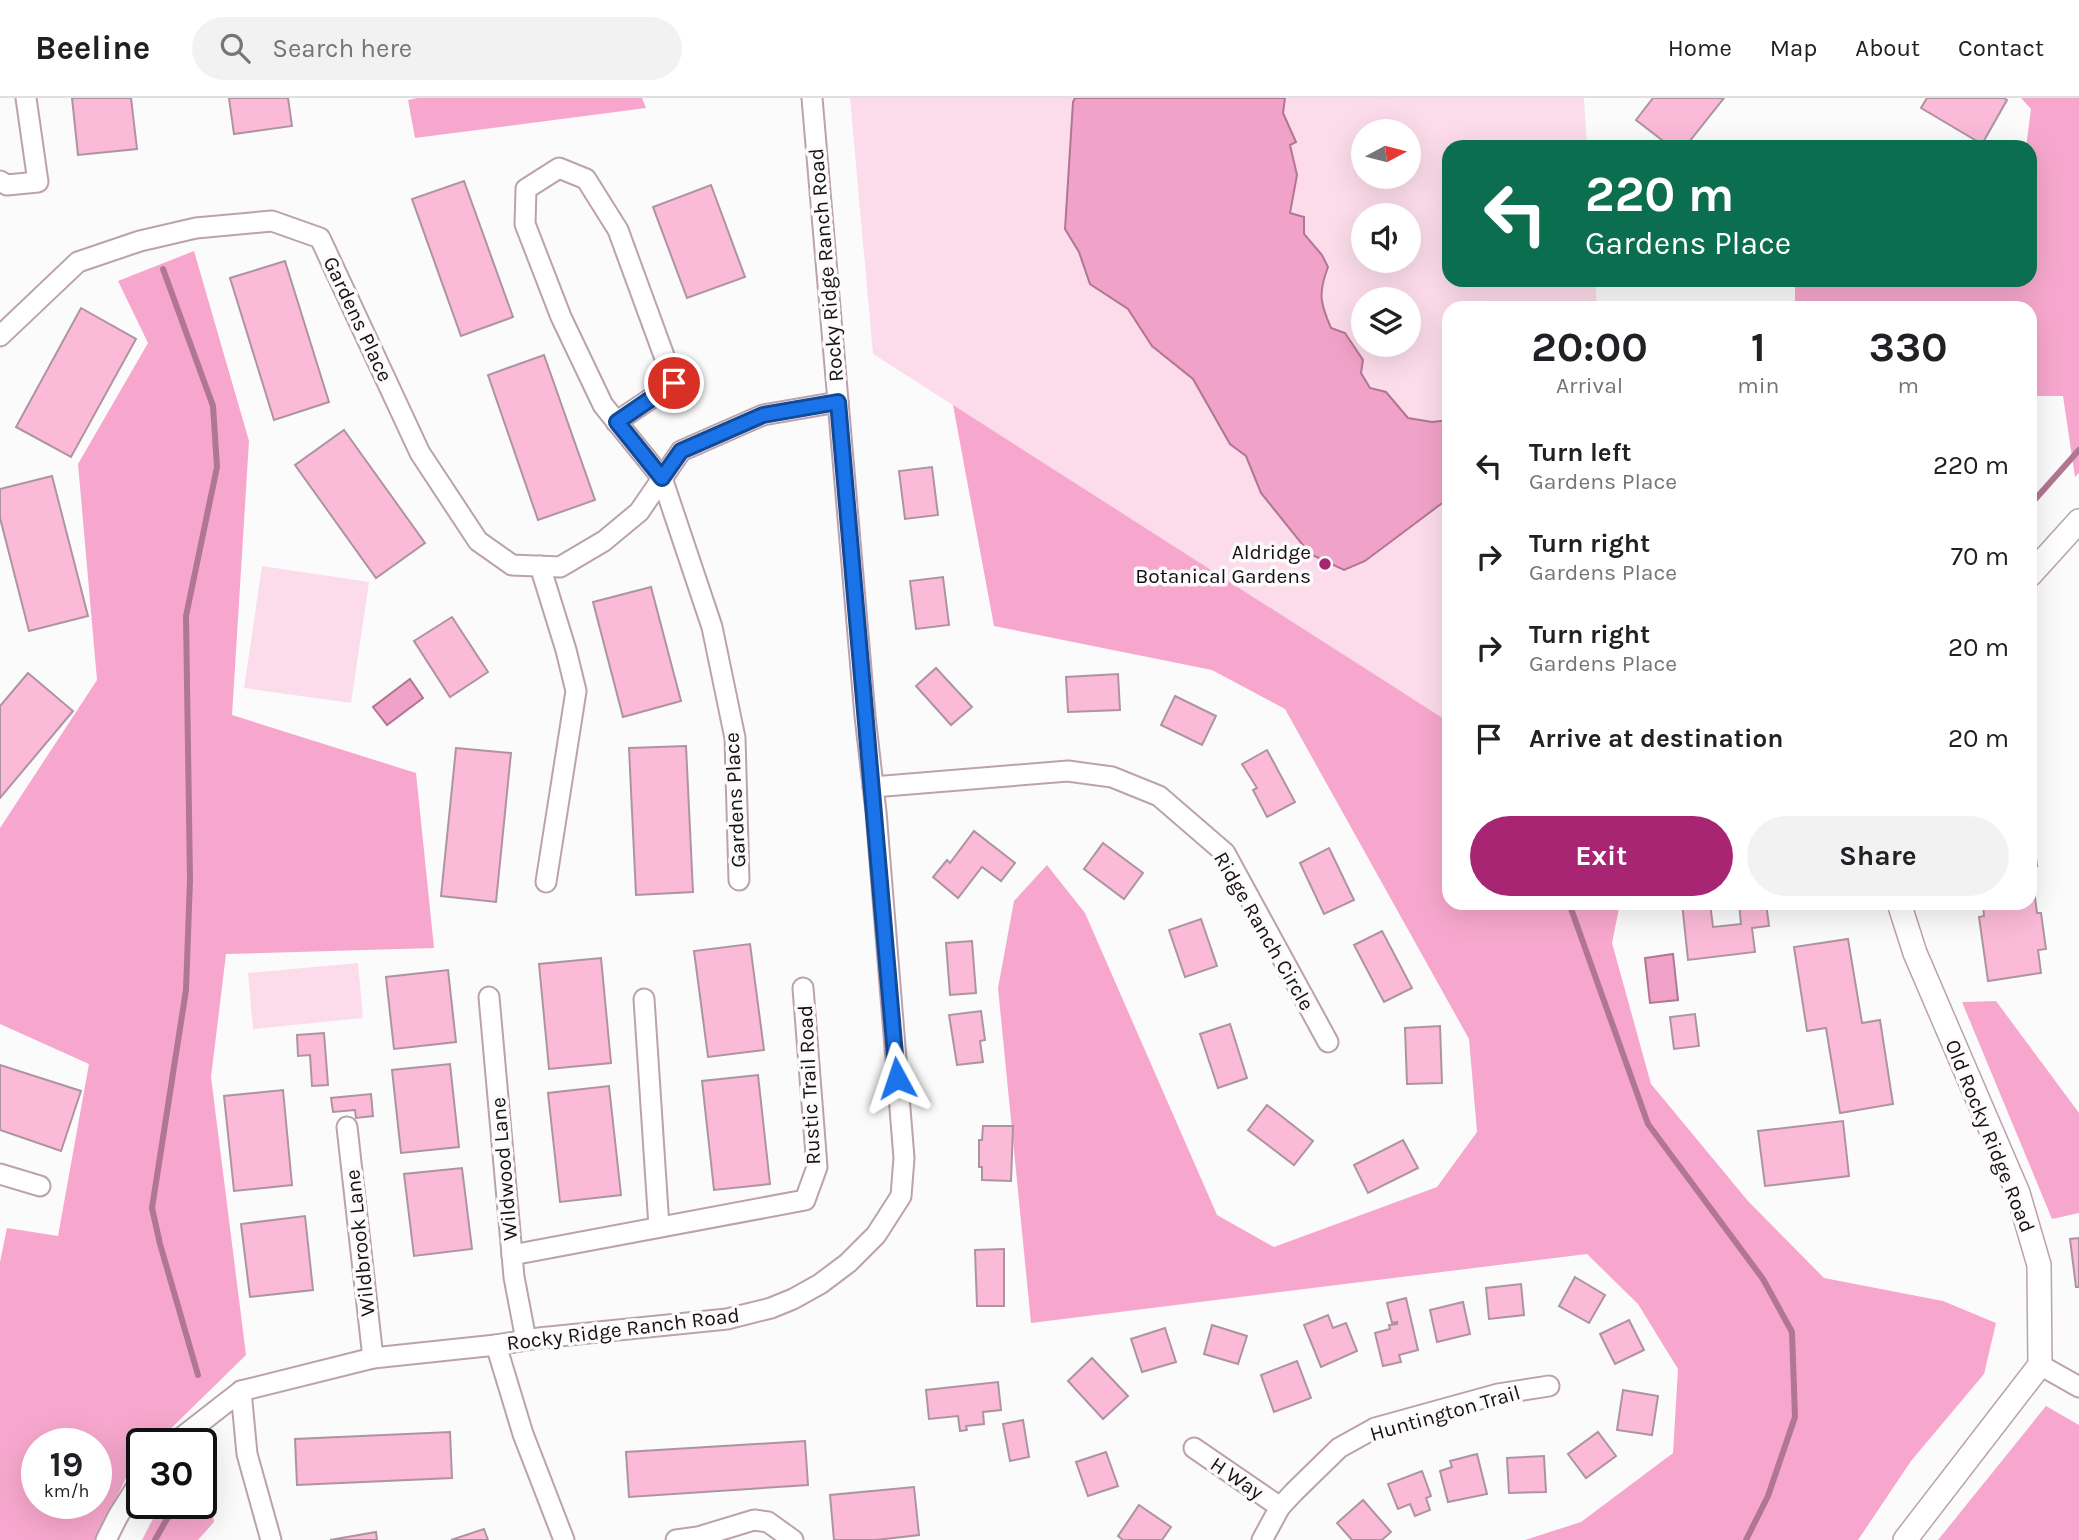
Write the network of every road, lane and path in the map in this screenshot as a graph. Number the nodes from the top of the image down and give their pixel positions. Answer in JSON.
{"nodes":[{"id":1,"x":26,"y":98,"type":"edge"},
{"id":2,"x":812,"y":98,"type":"edge"},
{"id":3,"x":0,"y":181,"type":"edge"},
{"id":4,"x":0,"y":337,"type":"edge"},
{"id":5,"x":838,"y":402,"type":"junction"},
{"id":6,"x":617,"y":422,"type":"junction"},
{"id":7,"x":662,"y":478,"type":"junction"},
{"id":8,"x":2079,"y":521,"type":"edge"},
{"id":9,"x":540,"y":566,"type":"junction"},
{"id":10,"x":2037,"y":567,"type":"edge"},
{"id":11,"x":873,"y":787,"type":"junction"},
{"id":12,"x":739,"y":880,"type":"dead end"},
{"id":13,"x":546,"y":882,"type":"dead end"},
{"id":14,"x":1901,"y":910,"type":"edge"},
{"id":15,"x":803,"y":988,"type":"dead end"},
{"id":16,"x":489,"y":997,"type":"dead end"},
{"id":17,"x":644,"y":999,"type":"dead end"},
{"id":18,"x":1328,"y":1042,"type":"dead end"},
{"id":19,"x":347,"y":1127,"type":"dead end"},
{"id":20,"x":0,"y":1174,"type":"edge"},
{"id":21,"x":40,"y":1186,"type":"dead end"},
{"id":22,"x":659,"y":1227,"type":"junction"},
{"id":23,"x":512,"y":1255,"type":"junction"},
{"id":24,"x":526,"y":1340,"type":"junction"},
{"id":25,"x":496,"y":1345,"type":"junction"},
{"id":26,"x":373,"y":1358,"type":"junction"},
{"id":27,"x":2040,"y":1365,"type":"junction"},
{"id":28,"x":1549,"y":1386,"type":"dead end"},
{"id":29,"x":2079,"y":1387,"type":"edge"},
{"id":30,"x":241,"y":1391,"type":"junction"},
{"id":31,"x":194,"y":1428,"type":"edge"},
{"id":32,"x":1194,"y":1448,"type":"dead end"},
{"id":33,"x":126,"y":1503,"type":"edge"},
{"id":34,"x":1280,"y":1507,"type":"junction"},
{"id":35,"x":699,"y":1539,"type":"edge"},
{"id":36,"x":106,"y":1540,"type":"edge"},
{"id":37,"x":271,"y":1540,"type":"edge"},
{"id":38,"x":564,"y":1540,"type":"edge"},
{"id":39,"x":676,"y":1540,"type":"edge"},
{"id":40,"x":793,"y":1540,"type":"edge"},
{"id":41,"x":1262,"y":1540,"type":"edge"},
{"id":42,"x":1905,"y":1540,"type":"edge"}],
"edges":[{"from":1,"to":3,"type":"street"},
{"from":2,"to":5,"type":"street","name":"Rocky Ridge Ranch Road"},
{"from":4,"to":9,"type":"street","name":"Gardens Place"},
{"from":5,"to":7,"type":"street","name":"Gardens Place"},
{"from":5,"to":11,"type":"street","name":"Rocky Ridge Ranch Road"},
{"from":6,"to":6,"type":"street","name":"Gardens Place"},
{"from":6,"to":7,"type":"street","name":"Gardens Place"},
{"from":7,"to":9,"type":"street","name":"Gardens Place"},
{"from":7,"to":12,"type":"street","name":"Gardens Place"},
{"from":8,"to":10,"type":"street"},
{"from":9,"to":13,"type":"street"},
{"from":11,"to":18,"type":"street","name":"Ridge Ranch Circle"},
{"from":11,"to":24,"type":"street","name":"Rocky Ridge Ranch Road"},
{"from":14,"to":27,"type":"street","name":"Old Rocky Ridge Road"},
{"from":15,"to":22,"type":"street","name":"Rustic Trail Road"},
{"from":16,"to":23,"type":"street","name":"Wildwood Lane"},
{"from":17,"to":22,"type":"street"},
{"from":19,"to":26,"type":"street","name":"Wildbrook Lane"},
{"from":20,"to":21,"type":"street"},
{"from":22,"to":23,"type":"street","name":"Rustic Trail Road"},
{"from":23,"to":24,"type":"street","name":"Wildwood Lane"},
{"from":24,"to":25,"type":"street","name":"Rocky Ridge Ranch Road"},
{"from":25,"to":26,"type":"street"},
{"from":25,"to":38,"type":"street","name":"Rocky Ridge Ranch Road"},
{"from":26,"to":30,"type":"street"},
{"from":27,"to":29,"type":"street"},
{"from":27,"to":42,"type":"street"},
{"from":28,"to":34,"type":"street","name":"Huntington Trail"},
{"from":30,"to":31,"type":"street"},
{"from":30,"to":37,"type":"street"},
{"from":32,"to":34,"type":"street","name":"H Way"},
{"from":33,"to":36,"type":"street"},
{"from":34,"to":41,"type":"street","name":"Huntington Trail"},
{"from":35,"to":39,"type":"street"},
{"from":35,"to":40,"type":"street"}]}
